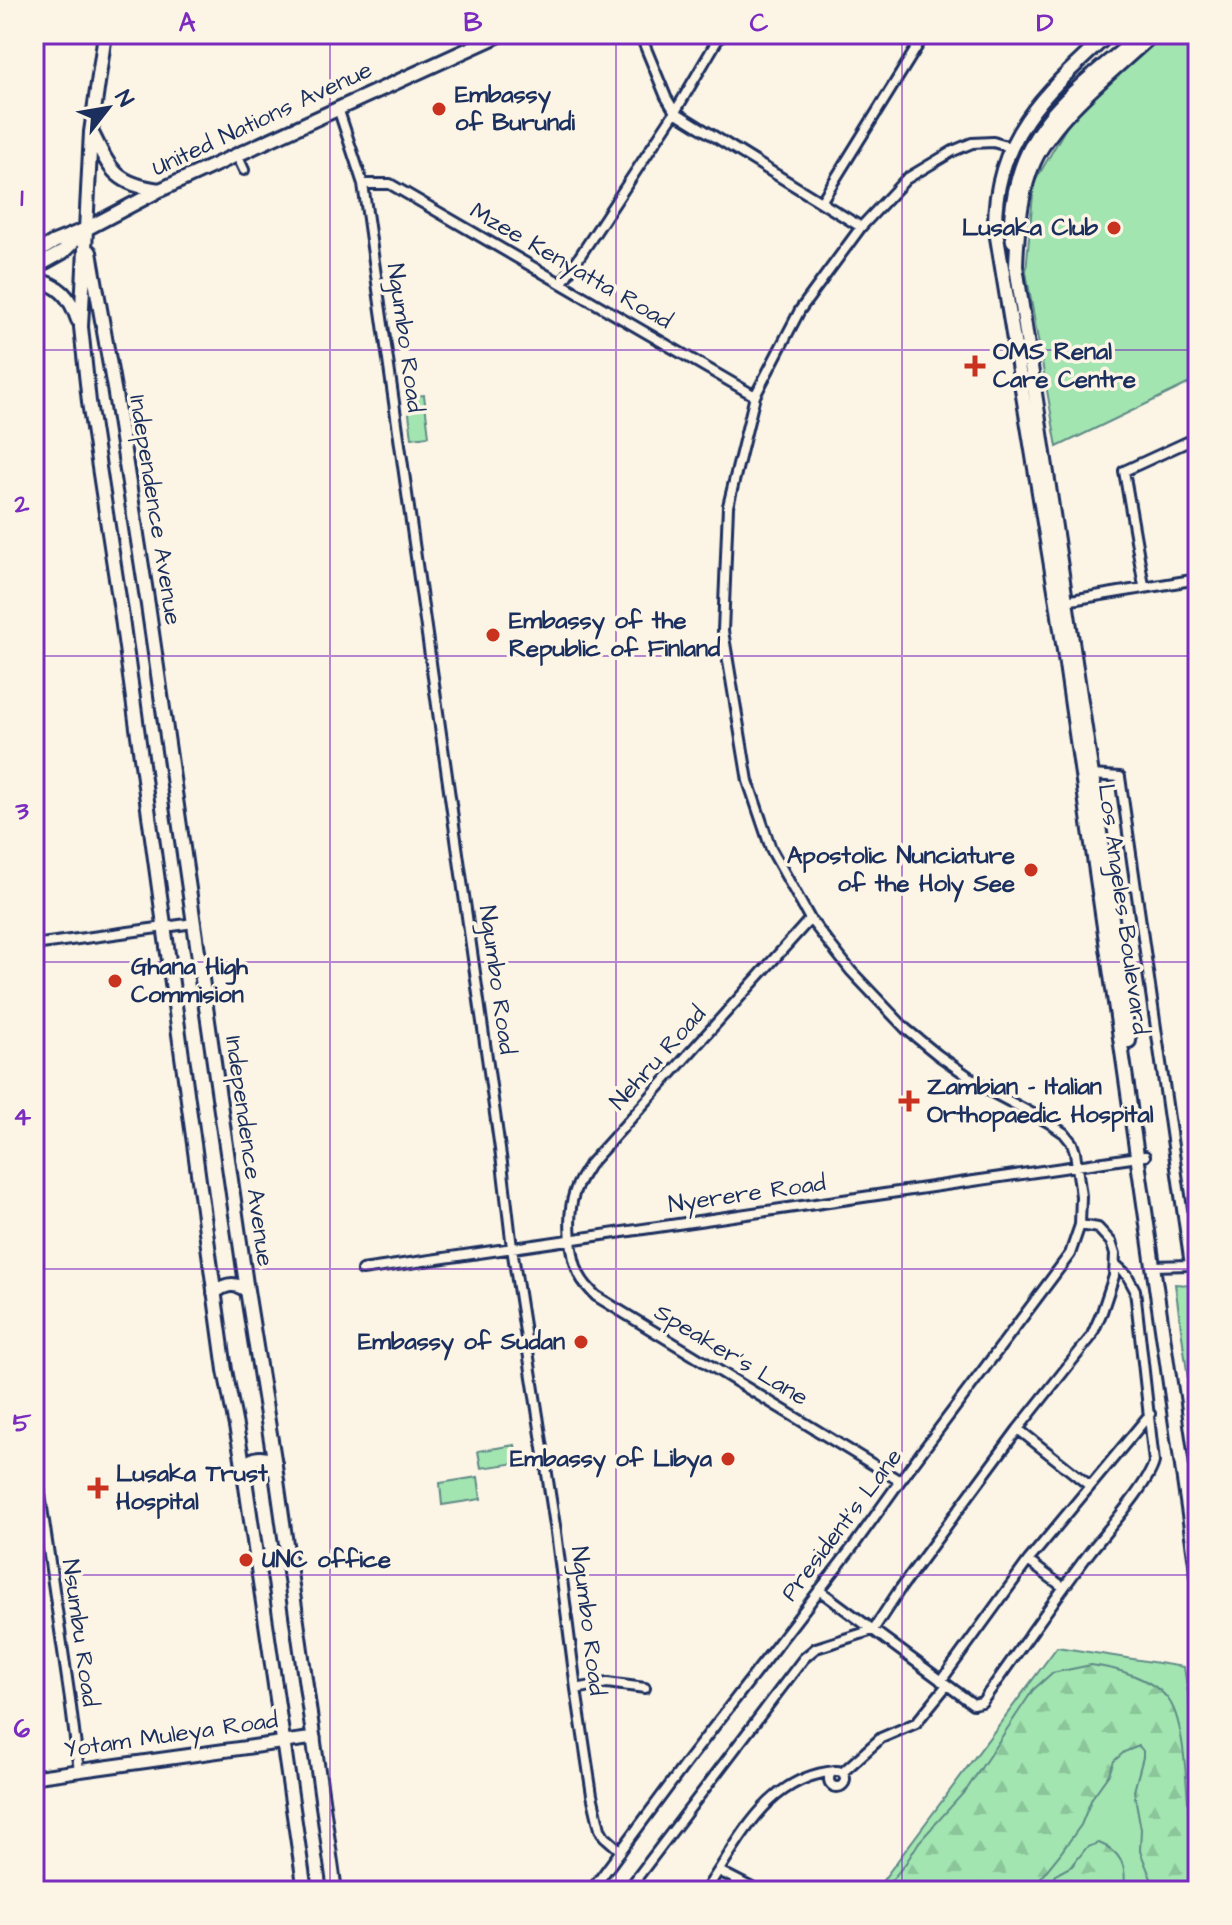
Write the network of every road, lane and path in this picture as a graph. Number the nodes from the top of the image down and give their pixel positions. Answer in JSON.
{"nodes":[{"id":1,"x":101,"y":34,"type":"edge"},
{"id":2,"x":502,"y":34,"type":"edge"},
{"id":3,"x":640,"y":34,"type":"edge"},
{"id":4,"x":721,"y":34,"type":"edge"},
{"id":5,"x":925,"y":34,"type":"edge"},
{"id":6,"x":1109,"y":34,"type":"edge"},
{"id":7,"x":1130,"y":34,"type":"edge"},
{"id":8,"x":1141,"y":34,"type":"edge"},
{"id":9,"x":1153,"y":34,"type":"edge"},
{"id":10,"x":338,"y":108,"type":"junction"},
{"id":11,"x":675,"y":112,"type":"junction"},
{"id":12,"x":91,"y":132,"type":"junction"},
{"id":13,"x":1010,"y":147,"type":"junction"},
{"id":14,"x":237,"y":155,"type":"junction"},
{"id":15,"x":244,"y":170,"type":"dead end"},
{"id":16,"x":363,"y":184,"type":"junction"},
{"id":17,"x":160,"y":190,"type":"junction"},
{"id":18,"x":821,"y":202,"type":"junction"},
{"id":19,"x":861,"y":227,"type":"junction"},
{"id":20,"x":86,"y":229,"type":"junction"},
{"id":21,"x":999,"y":249,"type":"junction"},
{"id":22,"x":1016,"y":252,"type":"junction"},
{"id":23,"x":34,"y":254,"type":"edge"},
{"id":24,"x":34,"y":268,"type":"edge"},
{"id":25,"x":34,"y":279,"type":"edge"},
{"id":26,"x":562,"y":283,"type":"junction"},
{"id":27,"x":81,"y":327,"type":"junction"},
{"id":28,"x":755,"y":396,"type":"junction"},
{"id":29,"x":1198,"y":437,"type":"edge"},
{"id":30,"x":1198,"y":579,"type":"edge"},
{"id":31,"x":1144,"y":586,"type":"junction"},
{"id":32,"x":1061,"y":601,"type":"junction"},
{"id":33,"x":148,"y":605,"type":"junction"},
{"id":34,"x":121,"y":611,"type":"junction"},
{"id":35,"x":1092,"y":775,"type":"junction"},
{"id":36,"x":810,"y":919,"type":"junction"},
{"id":37,"x":194,"y":923,"type":"junction"},
{"id":38,"x":165,"y":926,"type":"junction"},
{"id":39,"x":34,"y":945,"type":"edge"},
{"id":40,"x":1142,"y":1156,"type":"junction"},
{"id":41,"x":1077,"y":1166,"type":"junction"},
{"id":42,"x":1080,"y":1225,"type":"junction"},
{"id":43,"x":571,"y":1239,"type":"junction"},
{"id":44,"x":512,"y":1248,"type":"junction"},
{"id":45,"x":1115,"y":1264,"type":"junction"},
{"id":46,"x":1157,"y":1266,"type":"junction"},
{"id":47,"x":362,"y":1270,"type":"dead end"},
{"id":48,"x":244,"y":1275,"type":"junction"},
{"id":49,"x":212,"y":1278,"type":"junction"},
{"id":50,"x":246,"y":1290,"type":"junction"},
{"id":51,"x":214,"y":1293,"type":"junction"},
{"id":52,"x":1150,"y":1414,"type":"junction"},
{"id":53,"x":1018,"y":1429,"type":"junction"},
{"id":54,"x":272,"y":1449,"type":"junction"},
{"id":55,"x":241,"y":1452,"type":"junction"},
{"id":56,"x":34,"y":1453,"type":"edge"},
{"id":57,"x":275,"y":1463,"type":"junction"},
{"id":58,"x":243,"y":1466,"type":"junction"},
{"id":59,"x":900,"y":1481,"type":"junction"},
{"id":60,"x":1090,"y":1486,"type":"junction"},
{"id":61,"x":1198,"y":1522,"type":"edge"},
{"id":62,"x":1028,"y":1561,"type":"junction"},
{"id":63,"x":1198,"y":1577,"type":"edge"},
{"id":64,"x":1063,"y":1587,"type":"junction"},
{"id":65,"x":819,"y":1590,"type":"junction"},
{"id":66,"x":873,"y":1630,"type":"junction"},
{"id":67,"x":944,"y":1683,"type":"junction"},
{"id":68,"x":645,"y":1688,"type":"dead end"},
{"id":69,"x":576,"y":1689,"type":"junction"},
{"id":70,"x":314,"y":1738,"type":"junction"},
{"id":71,"x":284,"y":1741,"type":"junction"},
{"id":72,"x":79,"y":1771,"type":"junction"},
{"id":73,"x":839,"y":1772,"type":"junction"},
{"id":74,"x":34,"y":1777,"type":"edge"},
{"id":75,"x":805,"y":1777,"type":"junction"},
{"id":76,"x":832,"y":1785,"type":"junction"},
{"id":77,"x":621,"y":1851,"type":"junction"},
{"id":78,"x":719,"y":1871,"type":"junction"},
{"id":79,"x":305,"y":1891,"type":"edge"},
{"id":80,"x":335,"y":1891,"type":"edge"},
{"id":81,"x":591,"y":1891,"type":"edge"},
{"id":82,"x":627,"y":1891,"type":"edge"},
{"id":83,"x":705,"y":1891,"type":"edge"},
{"id":84,"x":758,"y":1891,"type":"edge"}],
"edges":[{"from":1,"to":12,"type":"main road","name":"Independence Avenue"},
{"from":2,"to":10,"type":"main road","name":"United Nations Avenue"},
{"from":3,"to":11,"type":"street"},
{"from":4,"to":11,"type":"street"},
{"from":5,"to":18,"type":"street"},
{"from":6,"to":13,"type":"main road","name":"Los Angeles Boulevard"},
{"from":7,"to":21,"type":"main road","name":"Los Angeles Boulevard"},
{"from":8,"to":22,"type":"main road","name":"Los Angeles Boulevard"},
{"from":9,"to":22,"type":"main road","name":"Los Angeles Boulevard"},
{"from":10,"to":14,"type":"main road","name":"United Nations Avenue"},
{"from":10,"to":16,"type":"street","name":"Ngumbo Road"},
{"from":11,"to":18,"type":"street"},
{"from":11,"to":26,"type":"street"},
{"from":12,"to":17,"type":"main road"},
{"from":12,"to":20,"type":"main road","name":"Independence Avenue"},
{"from":13,"to":19,"type":"street","name":"President's Lane"},
{"from":13,"to":21,"type":"main road","name":"Los Angeles Boulevard"},
{"from":14,"to":15,"type":"street"},
{"from":14,"to":17,"type":"main road","name":"United Nations Avenue"},
{"from":16,"to":26,"type":"street","name":"Mzee Kenyatta Road"},
{"from":16,"to":44,"type":"street","name":"Ngumbo Road"},
{"from":17,"to":20,"type":"main road","name":"United Nations Avenue"},
{"from":18,"to":19,"type":"street"},
{"from":19,"to":28,"type":"street","name":"President's Lane"},
{"from":20,"to":23,"type":"main road"},
{"from":20,"to":24,"type":"main road"},
{"from":20,"to":27,"type":"main road","name":"Independence Avenue"},
{"from":20,"to":33,"type":"main road","name":"Independence Avenue"},
{"from":21,"to":32,"type":"main road","name":"Los Angeles Boulevard"},
{"from":22,"to":32,"type":"main road","name":"Los Angeles Boulevard"},
{"from":25,"to":27,"type":"main road"},
{"from":26,"to":28,"type":"street","name":"Mzee Kenyatta Road"},
{"from":27,"to":34,"type":"main road","name":"Independence Avenue"},
{"from":28,"to":36,"type":"street","name":"President's Lane"},
{"from":29,"to":31,"type":"street"},
{"from":30,"to":31,"type":"street"},
{"from":31,"to":32,"type":"street"},
{"from":32,"to":35,"type":"main road","name":"Los Angeles Boulevard"},
{"from":32,"to":40,"type":"main road","name":"Los Angeles Boulevard"},
{"from":33,"to":34,"type":"main road"},
{"from":33,"to":37,"type":"main road","name":"Independence Avenue"},
{"from":34,"to":38,"type":"main road","name":"Independence Avenue"},
{"from":35,"to":40,"type":"main road","name":"Los Angeles Boulevard"},
{"from":35,"to":46,"type":"street"},
{"from":36,"to":41,"type":"street","name":"President's Lane"},
{"from":36,"to":43,"type":"street","name":"Nehru Road"},
{"from":37,"to":38,"type":"street"},
{"from":37,"to":48,"type":"main road","name":"Independence Avenue"},
{"from":38,"to":39,"type":"street"},
{"from":38,"to":49,"type":"main road","name":"Independence Avenue"},
{"from":40,"to":41,"type":"street","name":"Nyerere Road"},
{"from":40,"to":46,"type":"main road","name":"Los Angeles Boulevard"},
{"from":41,"to":42,"type":"street","name":"President's Lane"},
{"from":41,"to":43,"type":"street","name":"Nyerere Road"},
{"from":42,"to":45,"type":"street"},
{"from":42,"to":59,"type":"street","name":"President's Lane"},
{"from":43,"to":44,"type":"street","name":"Nyerere Road"},
{"from":43,"to":59,"type":"street","name":"Speaker's Lane"},
{"from":44,"to":47,"type":"street","name":"Nyerere Road"},
{"from":44,"to":69,"type":"street","name":"Ngumbo Road"},
{"from":45,"to":52,"type":"street"},
{"from":45,"to":53,"type":"street"},
{"from":46,"to":61,"type":"main road","name":"Los Angeles Boulevard"},
{"from":46,"to":63,"type":"main road","name":"Los Angeles Boulevard"},
{"from":48,"to":49,"type":"main road"},
{"from":48,"to":50,"type":"main road","name":"Independence Avenue"},
{"from":49,"to":51,"type":"main road","name":"Independence Avenue"},
{"from":50,"to":51,"type":"main road"},
{"from":50,"to":54,"type":"main road","name":"Independence Avenue"},
{"from":51,"to":55,"type":"main road","name":"Independence Avenue"},
{"from":52,"to":60,"type":"street"},
{"from":52,"to":64,"type":"street"},
{"from":53,"to":60,"type":"street"},
{"from":53,"to":66,"type":"street"},
{"from":54,"to":55,"type":"main road"},
{"from":54,"to":57,"type":"main road","name":"Independence Avenue"},
{"from":55,"to":58,"type":"main road","name":"Independence Avenue"},
{"from":56,"to":72,"type":"street","name":"Nsumbu Road"},
{"from":57,"to":58,"type":"main road"},
{"from":57,"to":70,"type":"main road","name":"Independence Avenue"},
{"from":58,"to":71,"type":"main road","name":"Independence Avenue"},
{"from":59,"to":65,"type":"street","name":"President's Lane"},
{"from":60,"to":62,"type":"street"},
{"from":62,"to":64,"type":"street"},
{"from":62,"to":67,"type":"street"},
{"from":64,"to":67,"type":"street"},
{"from":65,"to":66,"type":"street"},
{"from":65,"to":77,"type":"street","name":"President's Lane"},
{"from":66,"to":67,"type":"street"},
{"from":66,"to":82,"type":"street"},
{"from":67,"to":73,"type":"street"},
{"from":68,"to":69,"type":"street"},
{"from":69,"to":77,"type":"street","name":"Ngumbo Road"},
{"from":70,"to":71,"type":"street","name":"Yotam Muleya Road"},
{"from":70,"to":80,"type":"main road","name":"Independence Avenue"},
{"from":71,"to":72,"type":"street","name":"Yotam Muleya Road"},
{"from":71,"to":79,"type":"main road","name":"Independence Avenue"},
{"from":72,"to":74,"type":"street","name":"Yotam Muleya Road"},
{"from":73,"to":75,"type":"street"},
{"from":73,"to":76,"type":"street"},
{"from":73,"to":76,"type":"street"},
{"from":75,"to":76,"type":"street"},
{"from":75,"to":78,"type":"street"},
{"from":77,"to":81,"type":"street","name":"President's Lane"},
{"from":78,"to":83,"type":"street"},
{"from":78,"to":84,"type":"street"}]}
